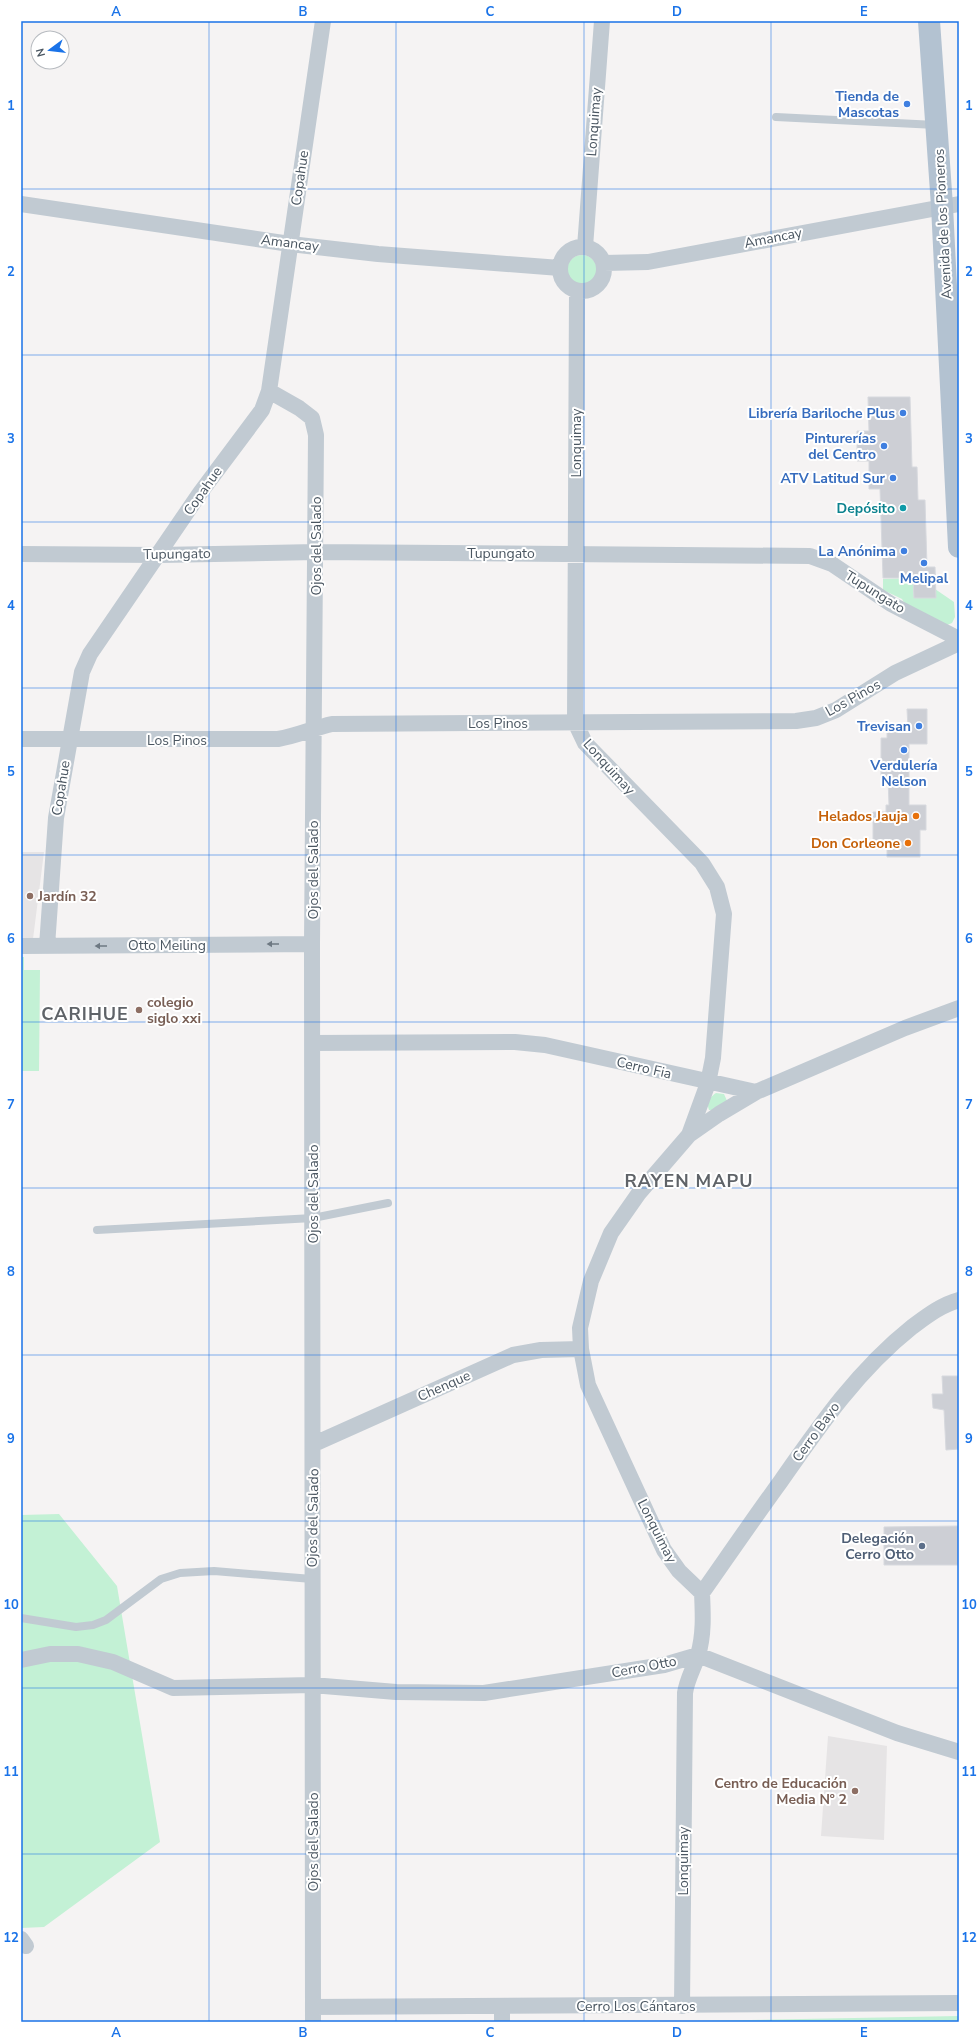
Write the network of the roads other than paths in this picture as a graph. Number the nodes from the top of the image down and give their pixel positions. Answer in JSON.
{"nodes":[{"id":1,"x":323,"y":21,"type":"edge"},
{"id":2,"x":602,"y":21,"type":"edge"},
{"id":3,"x":929,"y":21,"type":"edge"},
{"id":4,"x":776,"y":117,"type":"dead end"},
{"id":5,"x":937,"y":125,"type":"junction"},
{"id":6,"x":21,"y":204,"type":"edge"},
{"id":7,"x":951,"y":205,"type":"edge"},
{"id":8,"x":290,"y":244,"type":"junction"},
{"id":9,"x":586,"y":247,"type":"junction"},
{"id":10,"x":604,"y":264,"type":"junction"},
{"id":11,"x":560,"y":268,"type":"junction"},
{"id":12,"x":577,"y":291,"type":"junction"},
{"id":13,"x":269,"y":391,"type":"junction"},
{"id":14,"x":959,"y":547,"type":"edge"},
{"id":15,"x":316,"y":552,"type":"junction"},
{"id":16,"x":576,"y":553,"type":"junction"},
{"id":17,"x":21,"y":554,"type":"edge"},
{"id":18,"x":159,"y":555,"type":"junction"},
{"id":19,"x":959,"y":639,"type":"edge"},
{"id":20,"x":959,"y":643,"type":"edge"},
{"id":21,"x":575,"y":722,"type":"junction"},
{"id":22,"x":314,"y":728,"type":"junction"},
{"id":23,"x":21,"y":739,"type":"edge"},
{"id":24,"x":69,"y":740,"type":"junction"},
{"id":25,"x":312,"y":944,"type":"junction"},
{"id":26,"x":21,"y":946,"type":"edge"},
{"id":27,"x":47,"y":946,"type":"junction"},
{"id":28,"x":959,"y":1008,"type":"edge"},
{"id":29,"x":312,"y":1043,"type":"junction"},
{"id":30,"x":708,"y":1083,"type":"junction"},
{"id":31,"x":756,"y":1092,"type":"junction"},
{"id":32,"x":688,"y":1136,"type":"junction"},
{"id":33,"x":388,"y":1203,"type":"dead end"},
{"id":34,"x":313,"y":1218,"type":"junction"},
{"id":35,"x":97,"y":1230,"type":"dead end"},
{"id":36,"x":959,"y":1300,"type":"edge"},
{"id":37,"x":581,"y":1349,"type":"junction"},
{"id":38,"x":314,"y":1444,"type":"junction"},
{"id":39,"x":312,"y":1580,"type":"junction"},
{"id":40,"x":702,"y":1593,"type":"junction"},
{"id":41,"x":21,"y":1618,"type":"edge"},
{"id":42,"x":698,"y":1655,"type":"junction"},
{"id":43,"x":21,"y":1660,"type":"edge"},
{"id":44,"x":312,"y":1684,"type":"junction"},
{"id":45,"x":959,"y":1752,"type":"edge"},
{"id":46,"x":959,"y":2003,"type":"edge"},
{"id":47,"x":682,"y":2006,"type":"junction"},
{"id":48,"x":313,"y":2014,"type":"edge"},
{"id":49,"x":502,"y":2014,"type":"edge"}],
"edges":[{"from":1,"to":8,"type":"street","name":"Copahue"},
{"from":2,"to":9,"type":"street","name":"Lonquimay"},
{"from":3,"to":5,"type":"main road","name":"Avenida de los Pioneros"},
{"from":4,"to":5,"type":"lane"},
{"from":5,"to":7,"type":"main road","name":"Avenida de los Pioneros"},
{"from":6,"to":8,"type":"street","name":"Amancay"},
{"from":7,"to":10,"type":"street","name":"Amancay"},
{"from":7,"to":14,"type":"main road","name":"Avenida de los Pioneros"},
{"from":8,"to":11,"type":"street","name":"Amancay"},
{"from":8,"to":13,"type":"street","name":"Copahue"},
{"from":9,"to":10,"type":"street"},
{"from":9,"to":11,"type":"street"},
{"from":10,"to":12,"type":"street"},
{"from":11,"to":12,"type":"street"},
{"from":12,"to":16,"type":"street","name":"Lonquimay"},
{"from":13,"to":15,"type":"street","name":"Ojos del Salado"},
{"from":13,"to":18,"type":"street","name":"Copahue"},
{"from":15,"to":16,"type":"street","name":"Tupungato"},
{"from":15,"to":18,"type":"street","name":"Tupungato"},
{"from":15,"to":22,"type":"street","name":"Ojos del Salado"},
{"from":16,"to":19,"type":"street","name":"Tupungato"},
{"from":16,"to":21,"type":"street","name":"Lonquimay"},
{"from":17,"to":18,"type":"street","name":"Tupungato"},
{"from":18,"to":24,"type":"street","name":"Copahue"},
{"from":20,"to":21,"type":"street","name":"Los Pinos"},
{"from":21,"to":22,"type":"street","name":"Los Pinos"},
{"from":21,"to":30,"type":"street","name":"Lonquimay"},
{"from":22,"to":24,"type":"street","name":"Los Pinos"},
{"from":22,"to":25,"type":"street","name":"Ojos del Salado"},
{"from":23,"to":24,"type":"street","name":"Los Pinos"},
{"from":24,"to":27,"type":"street","name":"Copahue"},
{"from":25,"to":27,"type":"street","name":"Otto Meiling","one_way":true},
{"from":25,"to":29,"type":"street","name":"Ojos del Salado"},
{"from":26,"to":27,"type":"street","name":"Otto Meiling"},
{"from":28,"to":31,"type":"street"},
{"from":29,"to":30,"type":"street","name":"Cerro Fia"},
{"from":29,"to":34,"type":"street","name":"Ojos del Salado"},
{"from":30,"to":31,"type":"street","name":"Cerro Fia"},
{"from":30,"to":32,"type":"street","name":"Lonquimay"},
{"from":31,"to":32,"type":"street","name":"Lonquimay"},
{"from":32,"to":37,"type":"street","name":"Lonquimay"},
{"from":33,"to":34,"type":"lane"},
{"from":34,"to":35,"type":"lane"},
{"from":34,"to":38,"type":"street","name":"Ojos del Salado"},
{"from":36,"to":40,"type":"street","name":"Cerro Bayo"},
{"from":37,"to":38,"type":"street","name":"Chenque"},
{"from":37,"to":40,"type":"street","name":"Lonquimay"},
{"from":38,"to":39,"type":"street","name":"Ojos del Salado"},
{"from":39,"to":41,"type":"lane"},
{"from":39,"to":44,"type":"street","name":"Ojos del Salado"},
{"from":40,"to":42,"type":"street","name":"Lonquimay"},
{"from":42,"to":44,"type":"street","name":"Cerro Otto"},
{"from":42,"to":45,"type":"street"},
{"from":42,"to":47,"type":"street","name":"Lonquimay"},
{"from":43,"to":44,"type":"street","name":"Cerro Otto"},
{"from":44,"to":48,"type":"street","name":"Ojos del Salado"},
{"from":46,"to":47,"type":"street","name":"Cerro Los Cántaros"},
{"from":47,"to":49,"type":"street","name":"Cerro Los Cántaros"},
{"from":48,"to":49,"type":"street","name":"Cerro Los Cántaros"}]}
